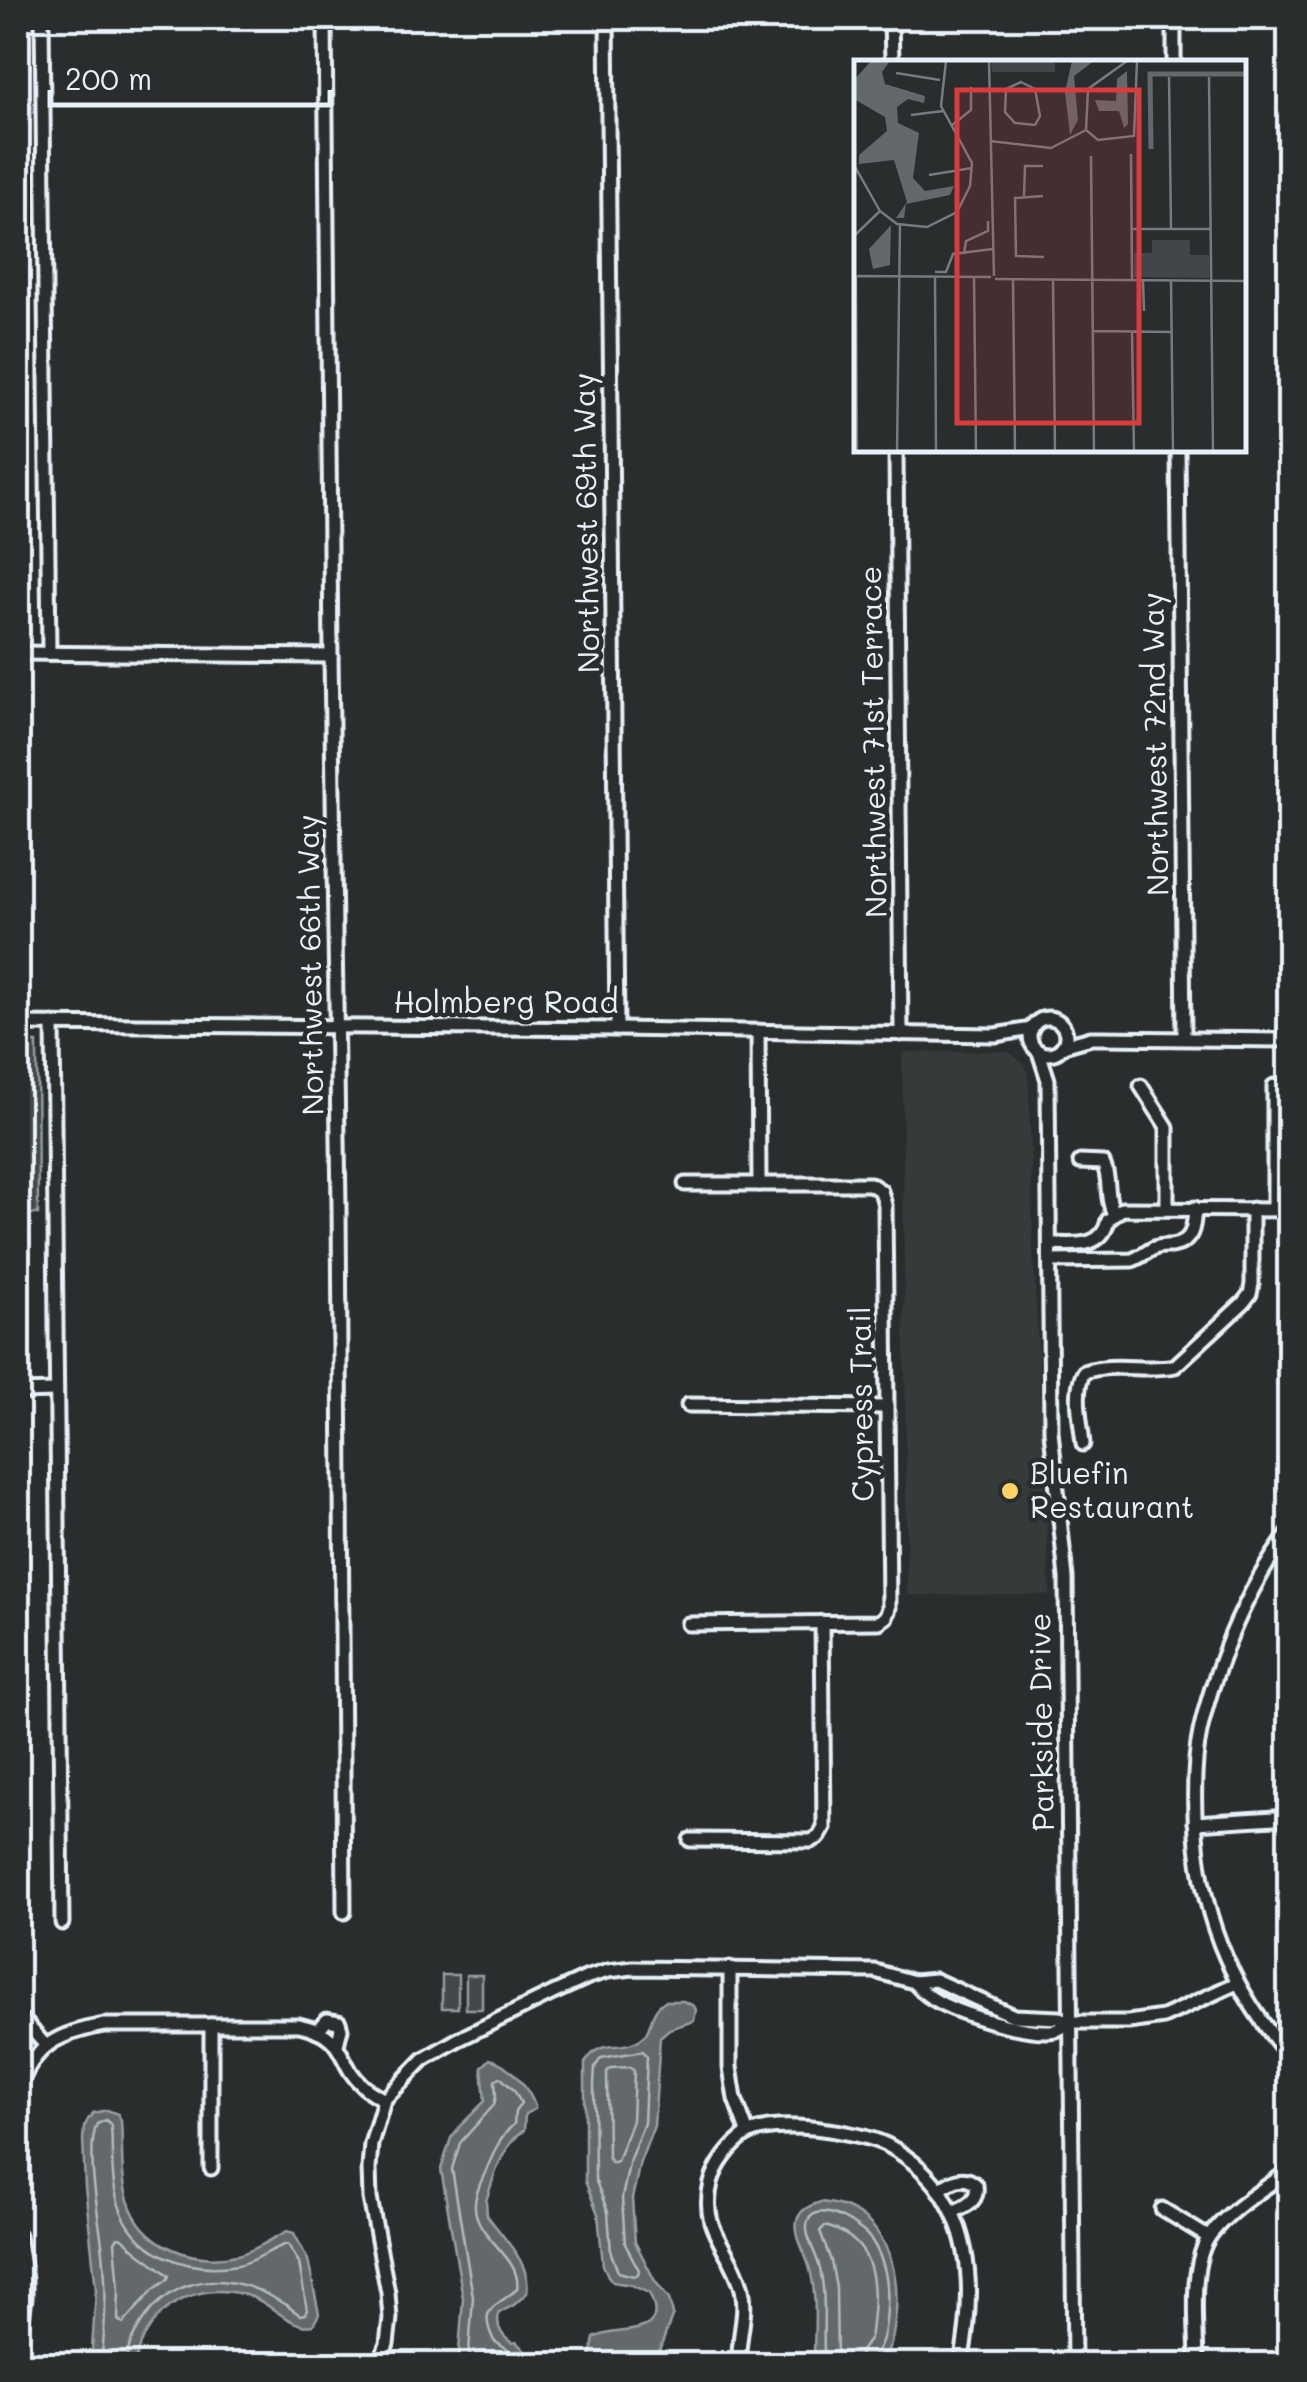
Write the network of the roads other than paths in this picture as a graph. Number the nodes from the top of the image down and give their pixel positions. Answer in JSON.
{"nodes":[{"id":1,"x":42,"y":18,"type":"edge"},
{"id":2,"x":326,"y":18,"type":"edge"},
{"id":3,"x":608,"y":18,"type":"edge"},
{"id":4,"x":892,"y":18,"type":"edge"},
{"id":5,"x":1174,"y":18,"type":"edge"},
{"id":6,"x":892,"y":60,"type":"edge"},
{"id":7,"x":1174,"y":60,"type":"edge"},
{"id":8,"x":896,"y":452,"type":"edge"},
{"id":9,"x":1178,"y":452,"type":"edge"},
{"id":10,"x":18,"y":653,"type":"edge"},
{"id":11,"x":48,"y":654,"type":"junction"},
{"id":12,"x":331,"y":656,"type":"junction"},
{"id":13,"x":18,"y":1024,"type":"edge"},
{"id":14,"x":53,"y":1024,"type":"junction"},
{"id":15,"x":337,"y":1026,"type":"junction"},
{"id":16,"x":1064,"y":1028,"type":"junction"},
{"id":17,"x":617,"y":1029,"type":"junction"},
{"id":18,"x":1032,"y":1029,"type":"junction"},
{"id":19,"x":758,"y":1032,"type":"junction"},
{"id":20,"x":902,"y":1034,"type":"junction"},
{"id":21,"x":995,"y":1035,"type":"junction"},
{"id":22,"x":1092,"y":1038,"type":"junction"},
{"id":23,"x":1184,"y":1038,"type":"junction"},
{"id":24,"x":1290,"y":1040,"type":"edge"},
{"id":25,"x":1061,"y":1049,"type":"junction"},
{"id":26,"x":1037,"y":1050,"type":"junction"},
{"id":27,"x":1048,"y":1080,"type":"junction"},
{"id":28,"x":1141,"y":1086,"type":"dead end"},
{"id":29,"x":1274,"y":1086,"type":"dead end"},
{"id":30,"x":1080,"y":1162,"type":"dead end"},
{"id":31,"x":686,"y":1184,"type":"dead end"},
{"id":32,"x":758,"y":1184,"type":"junction"},
{"id":33,"x":1167,"y":1208,"type":"junction"},
{"id":34,"x":1194,"y":1208,"type":"junction"},
{"id":35,"x":1252,"y":1209,"type":"junction"},
{"id":36,"x":1274,"y":1209,"type":"junction"},
{"id":37,"x":1290,"y":1210,"type":"edge"},
{"id":38,"x":1114,"y":1214,"type":"junction"},
{"id":39,"x":1107,"y":1228,"type":"junction"},
{"id":40,"x":1050,"y":1244,"type":"junction"},
{"id":41,"x":1115,"y":1260,"type":"junction"},
{"id":42,"x":1050,"y":1261,"type":"junction"},
{"id":43,"x":56,"y":1391,"type":"junction"},
{"id":44,"x":18,"y":1392,"type":"edge"},
{"id":45,"x":688,"y":1405,"type":"dead end"},
{"id":46,"x":886,"y":1407,"type":"junction"},
{"id":47,"x":1083,"y":1444,"type":"dead end"},
{"id":48,"x":1290,"y":1532,"type":"edge"},
{"id":49,"x":822,"y":1622,"type":"junction"},
{"id":50,"x":688,"y":1624,"type":"dead end"},
{"id":51,"x":1290,"y":1817,"type":"edge"},
{"id":52,"x":1195,"y":1822,"type":"junction"},
{"id":53,"x":690,"y":1840,"type":"dead end"},
{"id":54,"x":344,"y":1912,"type":"dead end"},
{"id":55,"x":62,"y":1923,"type":"dead end"},
{"id":56,"x":730,"y":1968,"type":"junction"},
{"id":57,"x":914,"y":1982,"type":"junction"},
{"id":58,"x":1236,"y":1983,"type":"junction"},
{"id":59,"x":949,"y":1987,"type":"junction"},
{"id":60,"x":977,"y":2000,"type":"junction"},
{"id":61,"x":941,"y":2002,"type":"junction"},
{"id":62,"x":972,"y":2015,"type":"junction"},
{"id":63,"x":18,"y":2020,"type":"edge"},
{"id":64,"x":1070,"y":2022,"type":"junction"},
{"id":65,"x":211,"y":2025,"type":"junction"},
{"id":66,"x":317,"y":2031,"type":"junction"},
{"id":67,"x":337,"y":2045,"type":"junction"},
{"id":68,"x":18,"y":2049,"type":"edge"},
{"id":69,"x":38,"y":2054,"type":"junction"},
{"id":70,"x":1290,"y":2057,"type":"edge"},
{"id":71,"x":18,"y":2090,"type":"edge"},
{"id":72,"x":384,"y":2100,"type":"junction"},
{"id":73,"x":748,"y":2134,"type":"junction"},
{"id":74,"x":211,"y":2168,"type":"dead end"},
{"id":75,"x":1290,"y":2170,"type":"edge"},
{"id":76,"x":942,"y":2194,"type":"junction"},
{"id":77,"x":1162,"y":2209,"type":"dead end"},
{"id":78,"x":952,"y":2212,"type":"junction"},
{"id":79,"x":18,"y":2236,"type":"edge"},
{"id":80,"x":1208,"y":2237,"type":"junction"},
{"id":81,"x":18,"y":2348,"type":"edge"},
{"id":82,"x":379,"y":2364,"type":"edge"},
{"id":83,"x":739,"y":2364,"type":"edge"},
{"id":84,"x":961,"y":2364,"type":"edge"},
{"id":85,"x":1074,"y":2364,"type":"edge"},
{"id":86,"x":1197,"y":2364,"type":"edge"}],
"edges":[{"from":1,"to":11,"type":"street"},
{"from":2,"to":12,"type":"street","name":"Northwest 66th Way"},
{"from":3,"to":17,"type":"street","name":"Northwest 69th Way"},
{"from":4,"to":6,"type":"street"},
{"from":5,"to":7,"type":"street"},
{"from":8,"to":20,"type":"street","name":"Northwest 71st Terrace"},
{"from":9,"to":23,"type":"street","name":"Northwest 72nd Way"},
{"from":10,"to":11,"type":"street"},
{"from":11,"to":12,"type":"street"},
{"from":12,"to":15,"type":"street","name":"Northwest 66th Way"},
{"from":13,"to":14,"type":"street","name":"Holmberg Road"},
{"from":14,"to":15,"type":"street","name":"Holmberg Road"},
{"from":14,"to":43,"type":"street"},
{"from":15,"to":17,"type":"street","name":"Holmberg Road"},
{"from":15,"to":54,"type":"street","name":"Northwest 66th Way"},
{"from":16,"to":18,"type":"street"},
{"from":16,"to":22,"type":"street"},
{"from":16,"to":25,"type":"street"},
{"from":17,"to":19,"type":"street","name":"Holmberg Road"},
{"from":18,"to":21,"type":"street","name":"Holmberg Road"},
{"from":18,"to":26,"type":"street"},
{"from":19,"to":20,"type":"street","name":"Holmberg Road"},
{"from":19,"to":32,"type":"street"},
{"from":20,"to":21,"type":"street","name":"Holmberg Road"},
{"from":21,"to":26,"type":"street","name":"Holmberg Road"},
{"from":22,"to":23,"type":"street"},
{"from":22,"to":25,"type":"street"},
{"from":23,"to":24,"type":"street"},
{"from":25,"to":26,"type":"street"},
{"from":25,"to":27,"type":"street","name":"Parkside Drive"},
{"from":26,"to":27,"type":"street","name":"Parkside Drive"},
{"from":27,"to":40,"type":"street","name":"Parkside Drive"},
{"from":28,"to":33,"type":"street"},
{"from":29,"to":36,"type":"street"},
{"from":30,"to":38,"type":"street"},
{"from":31,"to":32,"type":"street"},
{"from":32,"to":46,"type":"street","name":"Cypress Trail"},
{"from":33,"to":34,"type":"street"},
{"from":33,"to":38,"type":"street"},
{"from":34,"to":35,"type":"street"},
{"from":34,"to":41,"type":"street"},
{"from":35,"to":36,"type":"street"},
{"from":35,"to":47,"type":"street"},
{"from":36,"to":37,"type":"street"},
{"from":38,"to":39,"type":"street"},
{"from":39,"to":40,"type":"street"},
{"from":39,"to":41,"type":"street"},
{"from":40,"to":42,"type":"street","name":"Parkside Drive"},
{"from":41,"to":42,"type":"street"},
{"from":42,"to":64,"type":"street","name":"Parkside Drive"},
{"from":43,"to":44,"type":"street"},
{"from":43,"to":55,"type":"street"},
{"from":45,"to":46,"type":"street"},
{"from":46,"to":49,"type":"street","name":"Cypress Trail"},
{"from":48,"to":52,"type":"street"},
{"from":49,"to":50,"type":"street"},
{"from":49,"to":53,"type":"street"},
{"from":51,"to":52,"type":"street"},
{"from":52,"to":58,"type":"street"},
{"from":56,"to":57,"type":"street"},
{"from":56,"to":72,"type":"street"},
{"from":56,"to":73,"type":"street"},
{"from":57,"to":59,"type":"street"},
{"from":57,"to":61,"type":"street"},
{"from":58,"to":64,"type":"street"},
{"from":58,"to":70,"type":"street"},
{"from":59,"to":60,"type":"street"},
{"from":59,"to":61,"type":"street"},
{"from":60,"to":62,"type":"street"},
{"from":60,"to":64,"type":"street"},
{"from":61,"to":62,"type":"street"},
{"from":62,"to":64,"type":"street"},
{"from":63,"to":69,"type":"street"},
{"from":64,"to":85,"type":"street","name":"Parkside Drive"},
{"from":65,"to":66,"type":"street"},
{"from":65,"to":69,"type":"street"},
{"from":65,"to":74,"type":"street"},
{"from":66,"to":67,"type":"street"},
{"from":66,"to":67,"type":"street"},
{"from":67,"to":72,"type":"street"},
{"from":68,"to":69,"type":"street"},
{"from":69,"to":71,"type":"street"},
{"from":72,"to":82,"type":"street"},
{"from":73,"to":76,"type":"street"},
{"from":73,"to":83,"type":"street"},
{"from":75,"to":80,"type":"street"},
{"from":76,"to":78,"type":"street"},
{"from":76,"to":78,"type":"street"},
{"from":77,"to":80,"type":"street"},
{"from":78,"to":84,"type":"street"},
{"from":79,"to":81,"type":"street"},
{"from":80,"to":86,"type":"street"}]}
